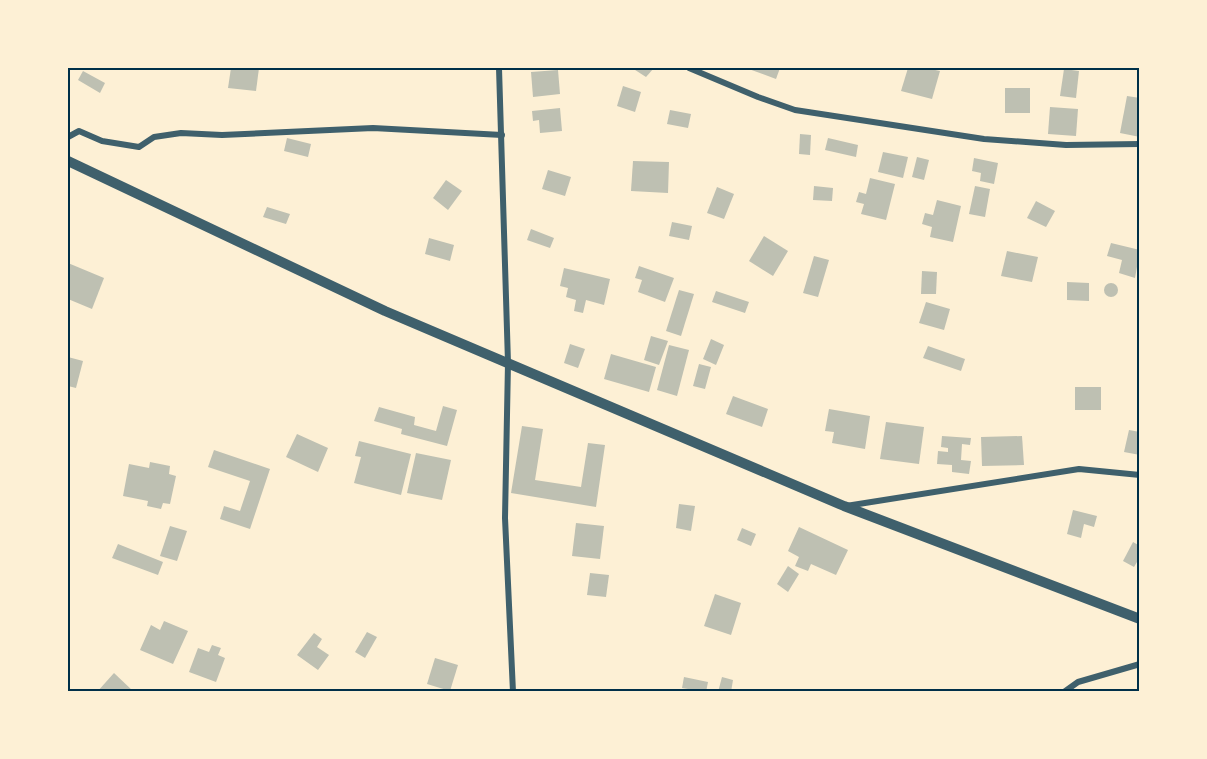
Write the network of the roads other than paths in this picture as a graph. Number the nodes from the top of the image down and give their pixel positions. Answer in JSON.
{"nodes":[{"id":1,"x":499,"y":68,"type":"edge"},
{"id":2,"x":689,"y":68,"type":"edge"},
{"id":3,"x":502,"y":135,"type":"junction"},
{"id":4,"x":68,"y":137,"type":"edge"},
{"id":5,"x":1140,"y":144,"type":"edge"},
{"id":6,"x":68,"y":161,"type":"edge"},
{"id":7,"x":508,"y":363,"type":"junction"},
{"id":8,"x":1140,"y":475,"type":"edge"},
{"id":9,"x":844,"y":506,"type":"junction"},
{"id":10,"x":1140,"y":619,"type":"edge"},
{"id":11,"x":1140,"y":664,"type":"edge"},
{"id":12,"x":513,"y":692,"type":"edge"},
{"id":13,"x":1064,"y":692,"type":"edge"}],
"edges":[{"from":1,"to":3,"type":"street"},
{"from":2,"to":5,"type":"street"},
{"from":3,"to":4,"type":"street"},
{"from":3,"to":7,"type":"street"},
{"from":6,"to":7,"type":"street"},
{"from":7,"to":9,"type":"street"},
{"from":7,"to":12,"type":"street"},
{"from":8,"to":9,"type":"street"},
{"from":9,"to":10,"type":"street"},
{"from":11,"to":13,"type":"street"}]}
